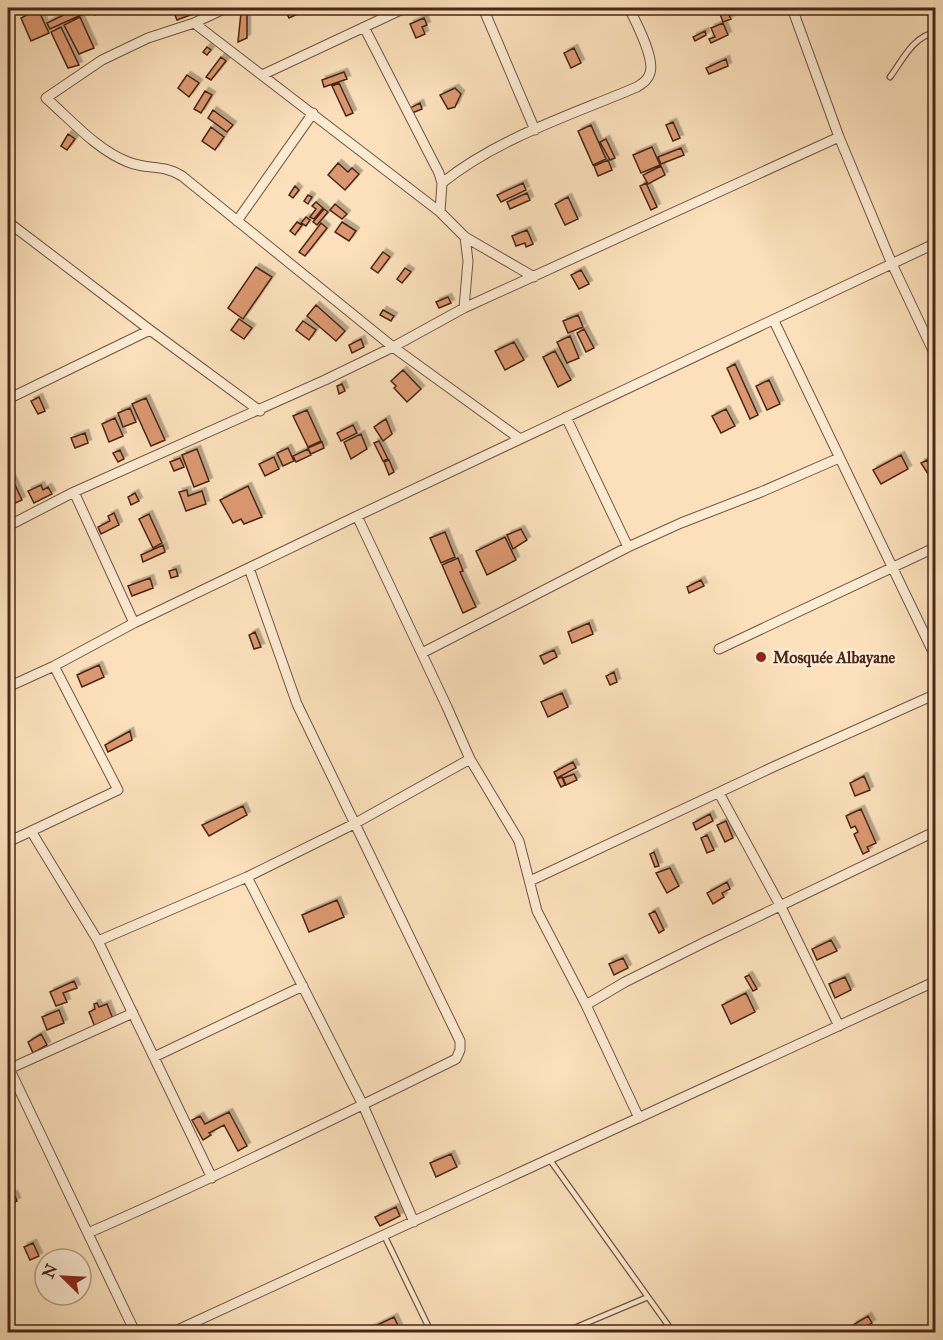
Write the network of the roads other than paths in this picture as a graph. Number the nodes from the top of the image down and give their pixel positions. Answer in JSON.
{"nodes":[{"id":1,"x":226,"y":8,"type":"edge"},
{"id":2,"x":405,"y":8,"type":"edge"},
{"id":3,"x":483,"y":8,"type":"edge"},
{"id":4,"x":629,"y":8,"type":"edge"},
{"id":5,"x":792,"y":8,"type":"edge"},
{"id":6,"x":194,"y":23,"type":"junction"},
{"id":7,"x":364,"y":27,"type":"junction"},
{"id":8,"x":936,"y":32,"type":"edge"},
{"id":9,"x":262,"y":75,"type":"junction"},
{"id":10,"x":890,"y":77,"type":"dead end"},
{"id":11,"x":313,"y":113,"type":"junction"},
{"id":12,"x":534,"y":130,"type":"junction"},
{"id":13,"x":839,"y":137,"type":"junction"},
{"id":14,"x":442,"y":183,"type":"junction"},
{"id":15,"x":440,"y":212,"type":"junction"},
{"id":16,"x":237,"y":221,"type":"junction"},
{"id":17,"x":8,"y":222,"type":"edge"},
{"id":18,"x":465,"y":237,"type":"junction"},
{"id":19,"x":936,"y":243,"type":"edge"},
{"id":20,"x":892,"y":264,"type":"junction"},
{"id":21,"x":534,"y":277,"type":"junction"},
{"id":22,"x":464,"y":308,"type":"junction"},
{"id":23,"x":774,"y":321,"type":"junction"},
{"id":24,"x":150,"y":330,"type":"junction"},
{"id":25,"x":393,"y":347,"type":"junction"},
{"id":26,"x":936,"y":357,"type":"edge"},
{"id":27,"x":8,"y":399,"type":"edge"},
{"id":28,"x":260,"y":411,"type":"junction"},
{"id":29,"x":566,"y":417,"type":"junction"},
{"id":30,"x":520,"y":439,"type":"junction"},
{"id":31,"x":839,"y":458,"type":"junction"},
{"id":32,"x":74,"y":492,"type":"junction"},
{"id":33,"x":357,"y":516,"type":"junction"},
{"id":34,"x":8,"y":526,"type":"edge"},
{"id":35,"x":628,"y":547,"type":"junction"},
{"id":36,"x":936,"y":547,"type":"edge"},
{"id":37,"x":892,"y":567,"type":"junction"},
{"id":38,"x":249,"y":568,"type":"junction"},
{"id":39,"x":134,"y":623,"type":"junction"},
{"id":40,"x":719,"y":649,"type":"dead end"},
{"id":41,"x":422,"y":653,"type":"junction"},
{"id":42,"x":936,"y":658,"type":"edge"},
{"id":43,"x":54,"y":666,"type":"junction"},
{"id":44,"x":8,"y":687,"type":"edge"},
{"id":45,"x":936,"y":694,"type":"edge"},
{"id":46,"x":470,"y":759,"type":"junction"},
{"id":47,"x":719,"y":793,"type":"junction"},
{"id":48,"x":354,"y":824,"type":"junction"},
{"id":49,"x":31,"y":831,"type":"junction"},
{"id":50,"x":936,"y":831,"type":"edge"},
{"id":51,"x":8,"y":842,"type":"edge"},
{"id":52,"x":247,"y":877,"type":"junction"},
{"id":53,"x":530,"y":881,"type":"junction"},
{"id":54,"x":781,"y":907,"type":"junction"},
{"id":55,"x":98,"y":941,"type":"junction"},
{"id":56,"x":936,"y":981,"type":"edge"},
{"id":57,"x":303,"y":986,"type":"junction"},
{"id":58,"x":586,"y":1005,"type":"junction"},
{"id":59,"x":133,"y":1013,"type":"junction"},
{"id":60,"x":839,"y":1026,"type":"junction"},
{"id":61,"x":154,"y":1057,"type":"junction"},
{"id":62,"x":8,"y":1067,"type":"edge"},
{"id":63,"x":363,"y":1105,"type":"junction"},
{"id":64,"x":639,"y":1118,"type":"junction"},
{"id":65,"x":549,"y":1160,"type":"junction"},
{"id":66,"x":212,"y":1178,"type":"junction"},
{"id":67,"x":414,"y":1222,"type":"junction"},
{"id":68,"x":88,"y":1233,"type":"junction"},
{"id":69,"x":384,"y":1235,"type":"junction"},
{"id":70,"x":648,"y":1297,"type":"junction"},
{"id":71,"x":135,"y":1332,"type":"edge"},
{"id":72,"x":173,"y":1332,"type":"edge"},
{"id":73,"x":431,"y":1332,"type":"edge"},
{"id":74,"x":565,"y":1332,"type":"edge"},
{"id":75,"x":673,"y":1332,"type":"edge"}],
"edges":[{"from":1,"to":6,"type":"street"},
{"from":2,"to":7,"type":"street"},
{"from":3,"to":12,"type":"street"},
{"from":4,"to":12,"type":"street"},
{"from":5,"to":13,"type":"street"},
{"from":6,"to":9,"type":"street"},
{"from":6,"to":16,"type":"street"},
{"from":7,"to":9,"type":"street"},
{"from":7,"to":14,"type":"street"},
{"from":8,"to":10,"type":"lane"},
{"from":9,"to":11,"type":"street"},
{"from":11,"to":15,"type":"street"},
{"from":11,"to":16,"type":"street"},
{"from":12,"to":14,"type":"street"},
{"from":13,"to":20,"type":"street"},
{"from":13,"to":21,"type":"street"},
{"from":14,"to":15,"type":"street"},
{"from":15,"to":18,"type":"street"},
{"from":16,"to":25,"type":"street"},
{"from":17,"to":24,"type":"street"},
{"from":18,"to":21,"type":"street"},
{"from":18,"to":22,"type":"street"},
{"from":19,"to":20,"type":"street"},
{"from":20,"to":23,"type":"street"},
{"from":20,"to":26,"type":"street"},
{"from":21,"to":22,"type":"street"},
{"from":22,"to":25,"type":"street"},
{"from":23,"to":29,"type":"street"},
{"from":23,"to":31,"type":"street"},
{"from":24,"to":27,"type":"street"},
{"from":24,"to":28,"type":"street"},
{"from":25,"to":28,"type":"street"},
{"from":25,"to":30,"type":"street"},
{"from":28,"to":32,"type":"street"},
{"from":29,"to":30,"type":"street"},
{"from":29,"to":35,"type":"street"},
{"from":30,"to":33,"type":"street"},
{"from":31,"to":35,"type":"street"},
{"from":31,"to":37,"type":"street"},
{"from":32,"to":34,"type":"street"},
{"from":32,"to":39,"type":"street"},
{"from":33,"to":38,"type":"street"},
{"from":33,"to":41,"type":"street"},
{"from":35,"to":41,"type":"street"},
{"from":36,"to":37,"type":"street"},
{"from":37,"to":40,"type":"street"},
{"from":37,"to":42,"type":"street"},
{"from":38,"to":39,"type":"street"},
{"from":38,"to":48,"type":"street"},
{"from":39,"to":43,"type":"street"},
{"from":41,"to":46,"type":"street"},
{"from":43,"to":44,"type":"street"},
{"from":43,"to":49,"type":"street"},
{"from":45,"to":47,"type":"street"},
{"from":46,"to":48,"type":"street"},
{"from":46,"to":53,"type":"street"},
{"from":47,"to":53,"type":"street"},
{"from":47,"to":54,"type":"street"},
{"from":48,"to":52,"type":"street"},
{"from":48,"to":63,"type":"street"},
{"from":49,"to":51,"type":"street"},
{"from":49,"to":55,"type":"street"},
{"from":50,"to":54,"type":"street"},
{"from":52,"to":55,"type":"street"},
{"from":52,"to":57,"type":"street"},
{"from":53,"to":58,"type":"street"},
{"from":54,"to":58,"type":"street"},
{"from":54,"to":60,"type":"street"},
{"from":55,"to":59,"type":"street"},
{"from":56,"to":60,"type":"street"},
{"from":57,"to":61,"type":"street"},
{"from":57,"to":63,"type":"street"},
{"from":58,"to":64,"type":"street"},
{"from":59,"to":61,"type":"street"},
{"from":59,"to":62,"type":"street"},
{"from":60,"to":64,"type":"street"},
{"from":61,"to":66,"type":"street"},
{"from":62,"to":68,"type":"street"},
{"from":63,"to":66,"type":"street"},
{"from":63,"to":67,"type":"street"},
{"from":64,"to":65,"type":"street"},
{"from":65,"to":67,"type":"street"},
{"from":65,"to":70,"type":"lane"},
{"from":66,"to":68,"type":"street"},
{"from":67,"to":69,"type":"street"},
{"from":68,"to":71,"type":"street"},
{"from":69,"to":72,"type":"street"},
{"from":69,"to":73,"type":"lane"},
{"from":70,"to":74,"type":"lane"},
{"from":70,"to":75,"type":"lane"}]}
